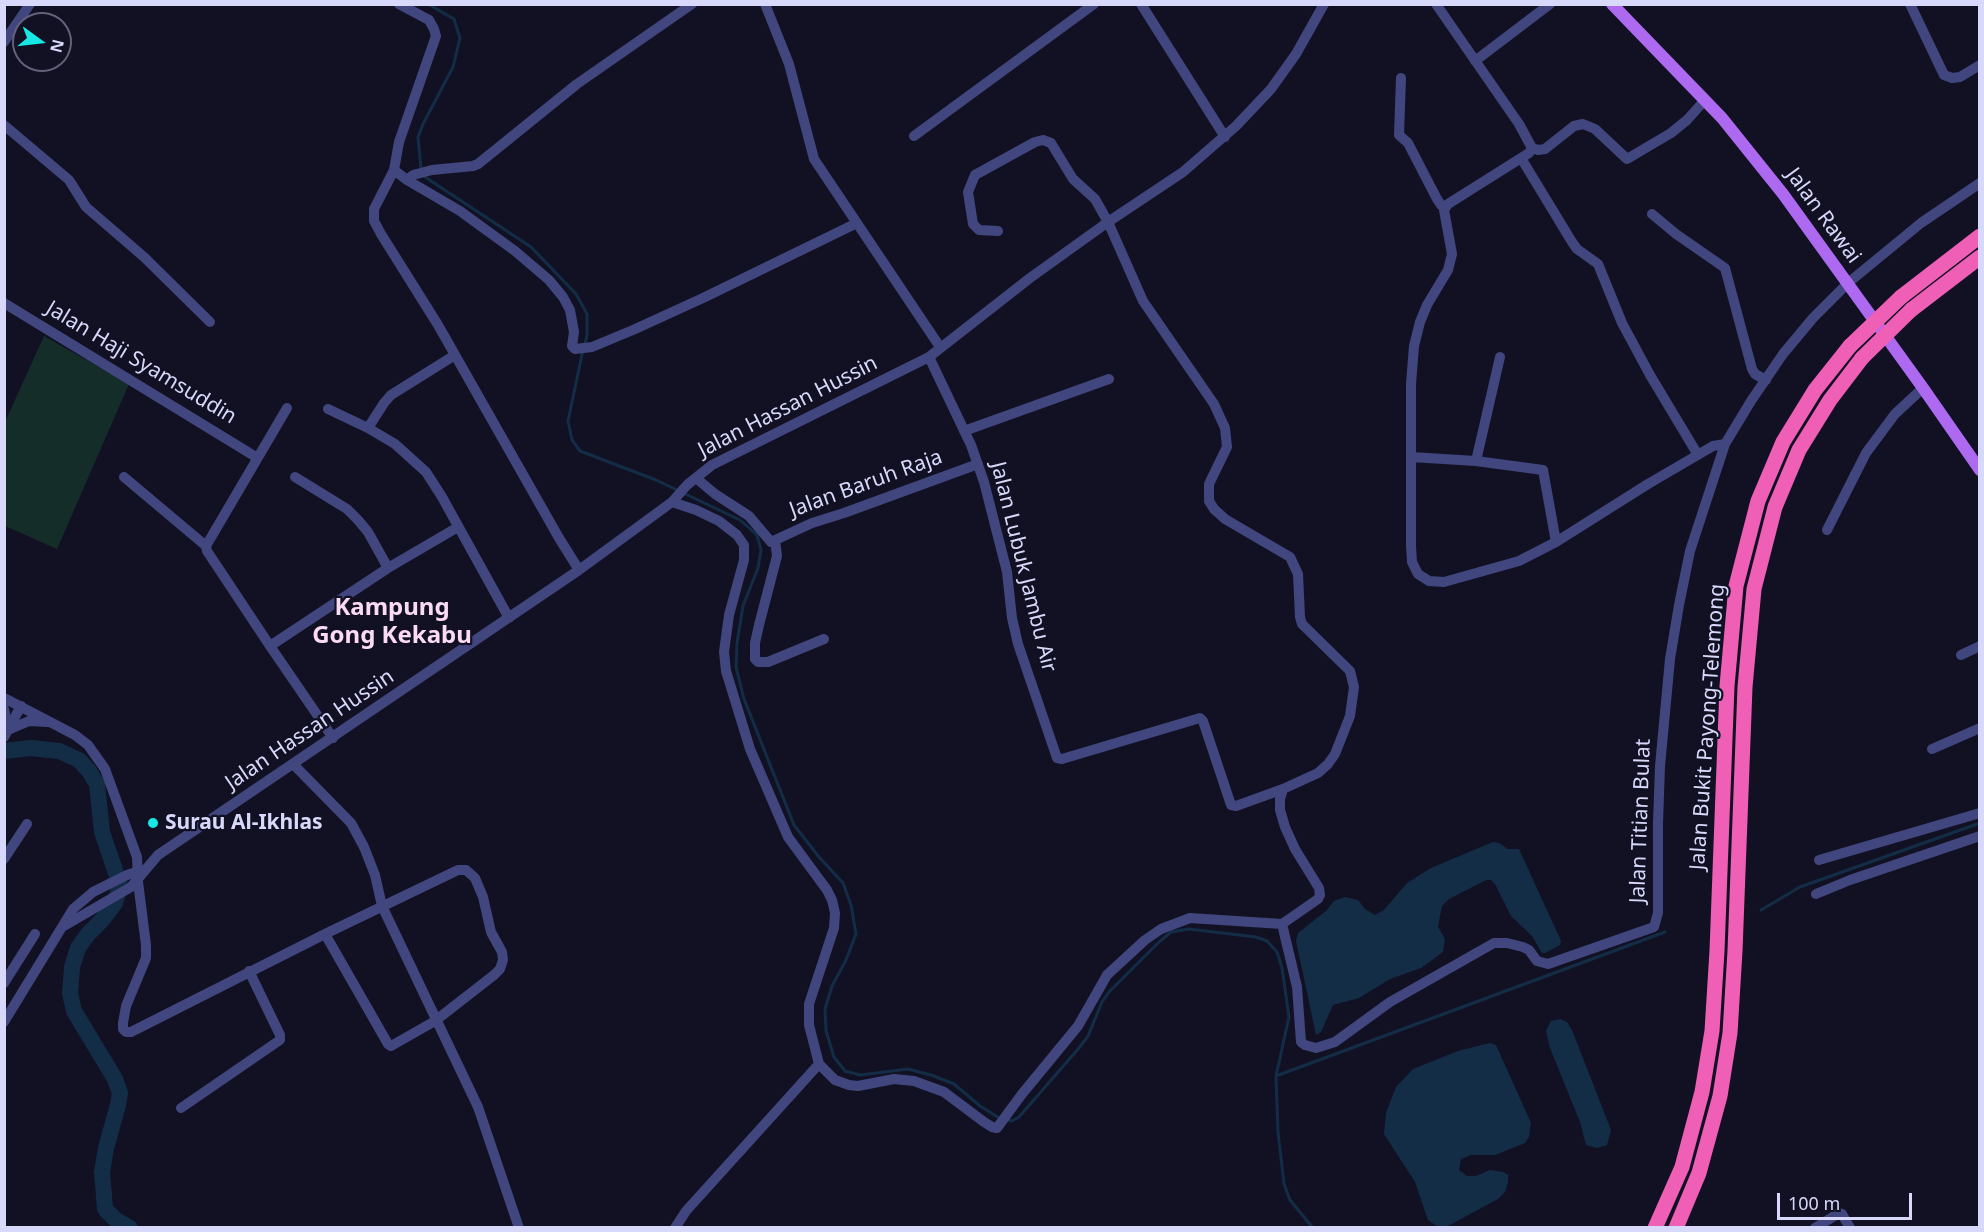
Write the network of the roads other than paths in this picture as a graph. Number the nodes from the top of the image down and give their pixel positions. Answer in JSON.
{"nodes":[{"id":1,"x":30,"y":4,"type":"edge"},
{"id":2,"x":399,"y":4,"type":"edge"},
{"id":3,"x":692,"y":4,"type":"edge"},
{"id":4,"x":765,"y":4,"type":"edge"},
{"id":5,"x":1094,"y":4,"type":"edge"},
{"id":6,"x":1141,"y":4,"type":"edge"},
{"id":7,"x":1324,"y":4,"type":"edge"},
{"id":8,"x":1550,"y":4,"type":"edge"},
{"id":9,"x":1612,"y":4,"type":"edge"},
{"id":10,"x":1910,"y":4,"type":"edge"},
{"id":11,"x":1437,"y":5,"type":"edge"},
{"id":12,"x":4,"y":42,"type":"edge"},
{"id":13,"x":1475,"y":61,"type":"junction"},
{"id":14,"x":1980,"y":65,"type":"edge"},
{"id":15,"x":1401,"y":78,"type":"dead end"},
{"id":16,"x":1705,"y":100,"type":"junction"},
{"id":17,"x":4,"y":125,"type":"edge"},
{"id":18,"x":914,"y":136,"type":"dead end"},
{"id":19,"x":1225,"y":137,"type":"junction"},
{"id":20,"x":1532,"y":148,"type":"junction"},
{"id":21,"x":1521,"y":158,"type":"junction"},
{"id":22,"x":394,"y":170,"type":"junction"},
{"id":23,"x":410,"y":178,"type":"junction"},
{"id":24,"x":1980,"y":183,"type":"edge"},
{"id":25,"x":1445,"y":207,"type":"junction"},
{"id":26,"x":1652,"y":214,"type":"dead end"},
{"id":27,"x":1108,"y":222,"type":"junction"},
{"id":28,"x":857,"y":223,"type":"junction"},
{"id":29,"x":999,"y":231,"type":"dead end"},
{"id":30,"x":1980,"y":236,"type":"edge"},
{"id":31,"x":1980,"y":257,"type":"edge"},
{"id":32,"x":1848,"y":283,"type":"junction"},
{"id":33,"x":4,"y":303,"type":"edge"},
{"id":34,"x":210,"y":321,"type":"dead end"},
{"id":35,"x":940,"y":347,"type":"junction"},
{"id":36,"x":455,"y":355,"type":"junction"},
{"id":37,"x":929,"y":357,"type":"junction"},
{"id":38,"x":1500,"y":357,"type":"dead end"},
{"id":39,"x":1109,"y":380,"type":"dead end"},
{"id":40,"x":1766,"y":380,"type":"junction"},
{"id":41,"x":1923,"y":388,"type":"junction"},
{"id":42,"x":287,"y":408,"type":"dead end"},
{"id":43,"x":328,"y":409,"type":"dead end"},
{"id":44,"x":368,"y":428,"type":"junction"},
{"id":45,"x":964,"y":431,"type":"junction"},
{"id":46,"x":1725,"y":444,"type":"junction"},
{"id":47,"x":1698,"y":455,"type":"junction"},
{"id":48,"x":256,"y":457,"type":"junction"},
{"id":49,"x":1411,"y":457,"type":"junction"},
{"id":50,"x":1476,"y":461,"type":"junction"},
{"id":51,"x":978,"y":464,"type":"junction"},
{"id":52,"x":1980,"y":470,"type":"edge"},
{"id":53,"x":124,"y":477,"type":"dead end"},
{"id":54,"x":295,"y":477,"type":"dead end"},
{"id":55,"x":692,"y":482,"type":"junction"},
{"id":56,"x":674,"y":500,"type":"junction"},
{"id":57,"x":458,"y":527,"type":"junction"},
{"id":58,"x":1827,"y":530,"type":"dead end"},
{"id":59,"x":772,"y":541,"type":"junction"},
{"id":60,"x":1556,"y":542,"type":"junction"},
{"id":61,"x":206,"y":546,"type":"junction"},
{"id":62,"x":388,"y":568,"type":"junction"},
{"id":63,"x":579,"y":570,"type":"junction"},
{"id":64,"x":508,"y":618,"type":"junction"},
{"id":65,"x":824,"y":639,"type":"dead end"},
{"id":66,"x":270,"y":646,"type":"junction"},
{"id":67,"x":1980,"y":646,"type":"edge"},
{"id":68,"x":1961,"y":655,"type":"dead end"},
{"id":69,"x":4,"y":698,"type":"edge"},
{"id":70,"x":21,"y":706,"type":"junction"},
{"id":71,"x":4,"y":709,"type":"edge"},
{"id":72,"x":56,"y":724,"type":"junction"},
{"id":73,"x":1980,"y":728,"type":"edge"},
{"id":74,"x":7,"y":733,"type":"edge"},
{"id":75,"x":333,"y":738,"type":"junction"},
{"id":76,"x":1932,"y":748,"type":"dead end"},
{"id":77,"x":294,"y":765,"type":"junction"},
{"id":78,"x":1283,"y":789,"type":"junction"},
{"id":79,"x":1980,"y":813,"type":"edge"},
{"id":80,"x":27,"y":824,"type":"dead end"},
{"id":81,"x":1980,"y":836,"type":"edge"},
{"id":82,"x":4,"y":859,"type":"edge"},
{"id":83,"x":1819,"y":860,"type":"dead end"},
{"id":84,"x":137,"y":877,"type":"junction"},
{"id":85,"x":1816,"y":894,"type":"dead end"},
{"id":86,"x":382,"y":906,"type":"junction"},
{"id":87,"x":1282,"y":924,"type":"junction"},
{"id":88,"x":64,"y":926,"type":"junction"},
{"id":89,"x":325,"y":933,"type":"junction"},
{"id":90,"x":35,"y":934,"type":"dead end"},
{"id":91,"x":249,"y":971,"type":"junction"},
{"id":92,"x":4,"y":982,"type":"edge"},
{"id":93,"x":8,"y":1007,"type":"edge"},
{"id":94,"x":435,"y":1020,"type":"junction"},
{"id":95,"x":4,"y":1022,"type":"edge"},
{"id":96,"x":819,"y":1064,"type":"junction"},
{"id":97,"x":182,"y":1108,"type":"dead end"},
{"id":98,"x":519,"y":1227,"type":"edge"},
{"id":99,"x":675,"y":1227,"type":"edge"},
{"id":100,"x":1655,"y":1227,"type":"edge"},
{"id":101,"x":1676,"y":1227,"type":"edge"},
{"id":102,"x":1815,"y":1227,"type":"edge"},
{"id":103,"x":1850,"y":1227,"type":"edge"}],
"edges":[{"from":1,"to":12,"type":"street"},
{"from":2,"to":22,"type":"street"},
{"from":3,"to":23,"type":"street"},
{"from":4,"to":28,"type":"street"},
{"from":5,"to":18,"type":"street"},
{"from":6,"to":19,"type":"street"},
{"from":7,"to":19,"type":"street","name":"Jalan Hassan Hussin"},
{"from":8,"to":13,"type":"street"},
{"from":9,"to":16,"type":"main road","name":"Jalan Rawai"},
{"from":10,"to":14,"type":"street"},
{"from":11,"to":13,"type":"street"},
{"from":13,"to":20,"type":"street"},
{"from":15,"to":25,"type":"street"},
{"from":16,"to":20,"type":"street"},
{"from":16,"to":32,"type":"main road","name":"Jalan Rawai"},
{"from":17,"to":34,"type":"street"},
{"from":19,"to":27,"type":"street","name":"Jalan Hassan Hussin"},
{"from":20,"to":21,"type":"street"},
{"from":21,"to":25,"type":"street"},
{"from":21,"to":47,"type":"street"},
{"from":22,"to":23,"type":"street"},
{"from":22,"to":36,"type":"street"},
{"from":23,"to":28,"type":"street"},
{"from":24,"to":32,"type":"street","name":"Jalan Titian Bulat"},
{"from":25,"to":49,"type":"street"},
{"from":26,"to":40,"type":"street"},
{"from":27,"to":29,"type":"street"},
{"from":27,"to":35,"type":"street","name":"Jalan Hassan Hussin"},
{"from":27,"to":78,"type":"street"},
{"from":28,"to":35,"type":"street"},
{"from":30,"to":100,"type":"highway","name":"Jalan Bukit Payong-Telemong","bridge":true},
{"from":31,"to":101,"type":"highway","name":"Jalan Bukit Payong-Telemong","bridge":true},
{"from":32,"to":40,"type":"street","name":"Jalan Titian Bulat"},
{"from":32,"to":41,"type":"main road","name":"Jalan Rawai"},
{"from":33,"to":48,"type":"street","name":"Jalan Haji Syamsuddin"},
{"from":35,"to":37,"type":"street","name":"Jalan Hassan Hussin"},
{"from":36,"to":44,"type":"street"},
{"from":36,"to":63,"type":"street"},
{"from":37,"to":45,"type":"street","name":"Jalan Lubuk Jambu Air"},
{"from":37,"to":55,"type":"street","name":"Jalan Hassan Hussin"},
{"from":38,"to":50,"type":"street"},
{"from":39,"to":45,"type":"street"},
{"from":40,"to":46,"type":"street","name":"Jalan Titian Bulat"},
{"from":41,"to":52,"type":"main road","name":"Jalan Rawai"},
{"from":41,"to":58,"type":"street"},
{"from":42,"to":48,"type":"street"},
{"from":43,"to":44,"type":"street"},
{"from":44,"to":57,"type":"street"},
{"from":45,"to":51,"type":"street","name":"Jalan Lubuk Jambu Air"},
{"from":46,"to":47,"type":"street"},
{"from":46,"to":87,"type":"street","name":"Jalan Titian Bulat"},
{"from":47,"to":60,"type":"street"},
{"from":48,"to":61,"type":"street"},
{"from":49,"to":50,"type":"street"},
{"from":49,"to":60,"type":"street"},
{"from":50,"to":60,"type":"street"},
{"from":51,"to":59,"type":"street","name":"Jalan Baruh Raja"},
{"from":51,"to":78,"type":"street","name":"Jalan Lubuk Jambu Air"},
{"from":53,"to":61,"type":"street"},
{"from":54,"to":62,"type":"street"},
{"from":55,"to":56,"type":"street","name":"Jalan Hassan Hussin"},
{"from":55,"to":59,"type":"street"},
{"from":56,"to":63,"type":"street","name":"Jalan Hassan Hussin"},
{"from":56,"to":96,"type":"street"},
{"from":57,"to":62,"type":"street"},
{"from":57,"to":64,"type":"street"},
{"from":59,"to":65,"type":"street"},
{"from":61,"to":66,"type":"street"},
{"from":62,"to":66,"type":"street"},
{"from":63,"to":64,"type":"street","name":"Jalan Hassan Hussin"},
{"from":64,"to":75,"type":"street","name":"Jalan Hassan Hussin"},
{"from":66,"to":75,"type":"street"},
{"from":67,"to":68,"type":"street"},
{"from":69,"to":70,"type":"street"},
{"from":70,"to":72,"type":"street"},
{"from":70,"to":74,"type":"street"},
{"from":71,"to":74,"type":"street"},
{"from":72,"to":74,"type":"street"},
{"from":72,"to":84,"type":"street"},
{"from":73,"to":76,"type":"street"},
{"from":75,"to":77,"type":"street","name":"Jalan Hassan Hussin"},
{"from":77,"to":84,"type":"street","name":"Jalan Hassan Hussin"},
{"from":77,"to":86,"type":"street"},
{"from":78,"to":87,"type":"street"},
{"from":79,"to":83,"type":"street"},
{"from":80,"to":82,"type":"street"},
{"from":81,"to":85,"type":"street"},
{"from":84,"to":88,"type":"street","name":"Jalan Hassan Hussin"},
{"from":84,"to":88,"type":"street","name":"Jalan Hassan Hussin"},
{"from":84,"to":91,"type":"street"},
{"from":86,"to":89,"type":"street"},
{"from":86,"to":94,"type":"street"},
{"from":86,"to":94,"type":"street"},
{"from":87,"to":96,"type":"street"},
{"from":88,"to":93,"type":"street","name":"Jalan Hassan Hussin"},
{"from":89,"to":91,"type":"street"},
{"from":89,"to":94,"type":"street"},
{"from":90,"to":92,"type":"street"},
{"from":91,"to":97,"type":"street"},
{"from":93,"to":95,"type":"street","name":"Jalan Hassan Hussin"},
{"from":94,"to":98,"type":"street"},
{"from":96,"to":99,"type":"street"},
{"from":102,"to":103,"type":"street"}]}
